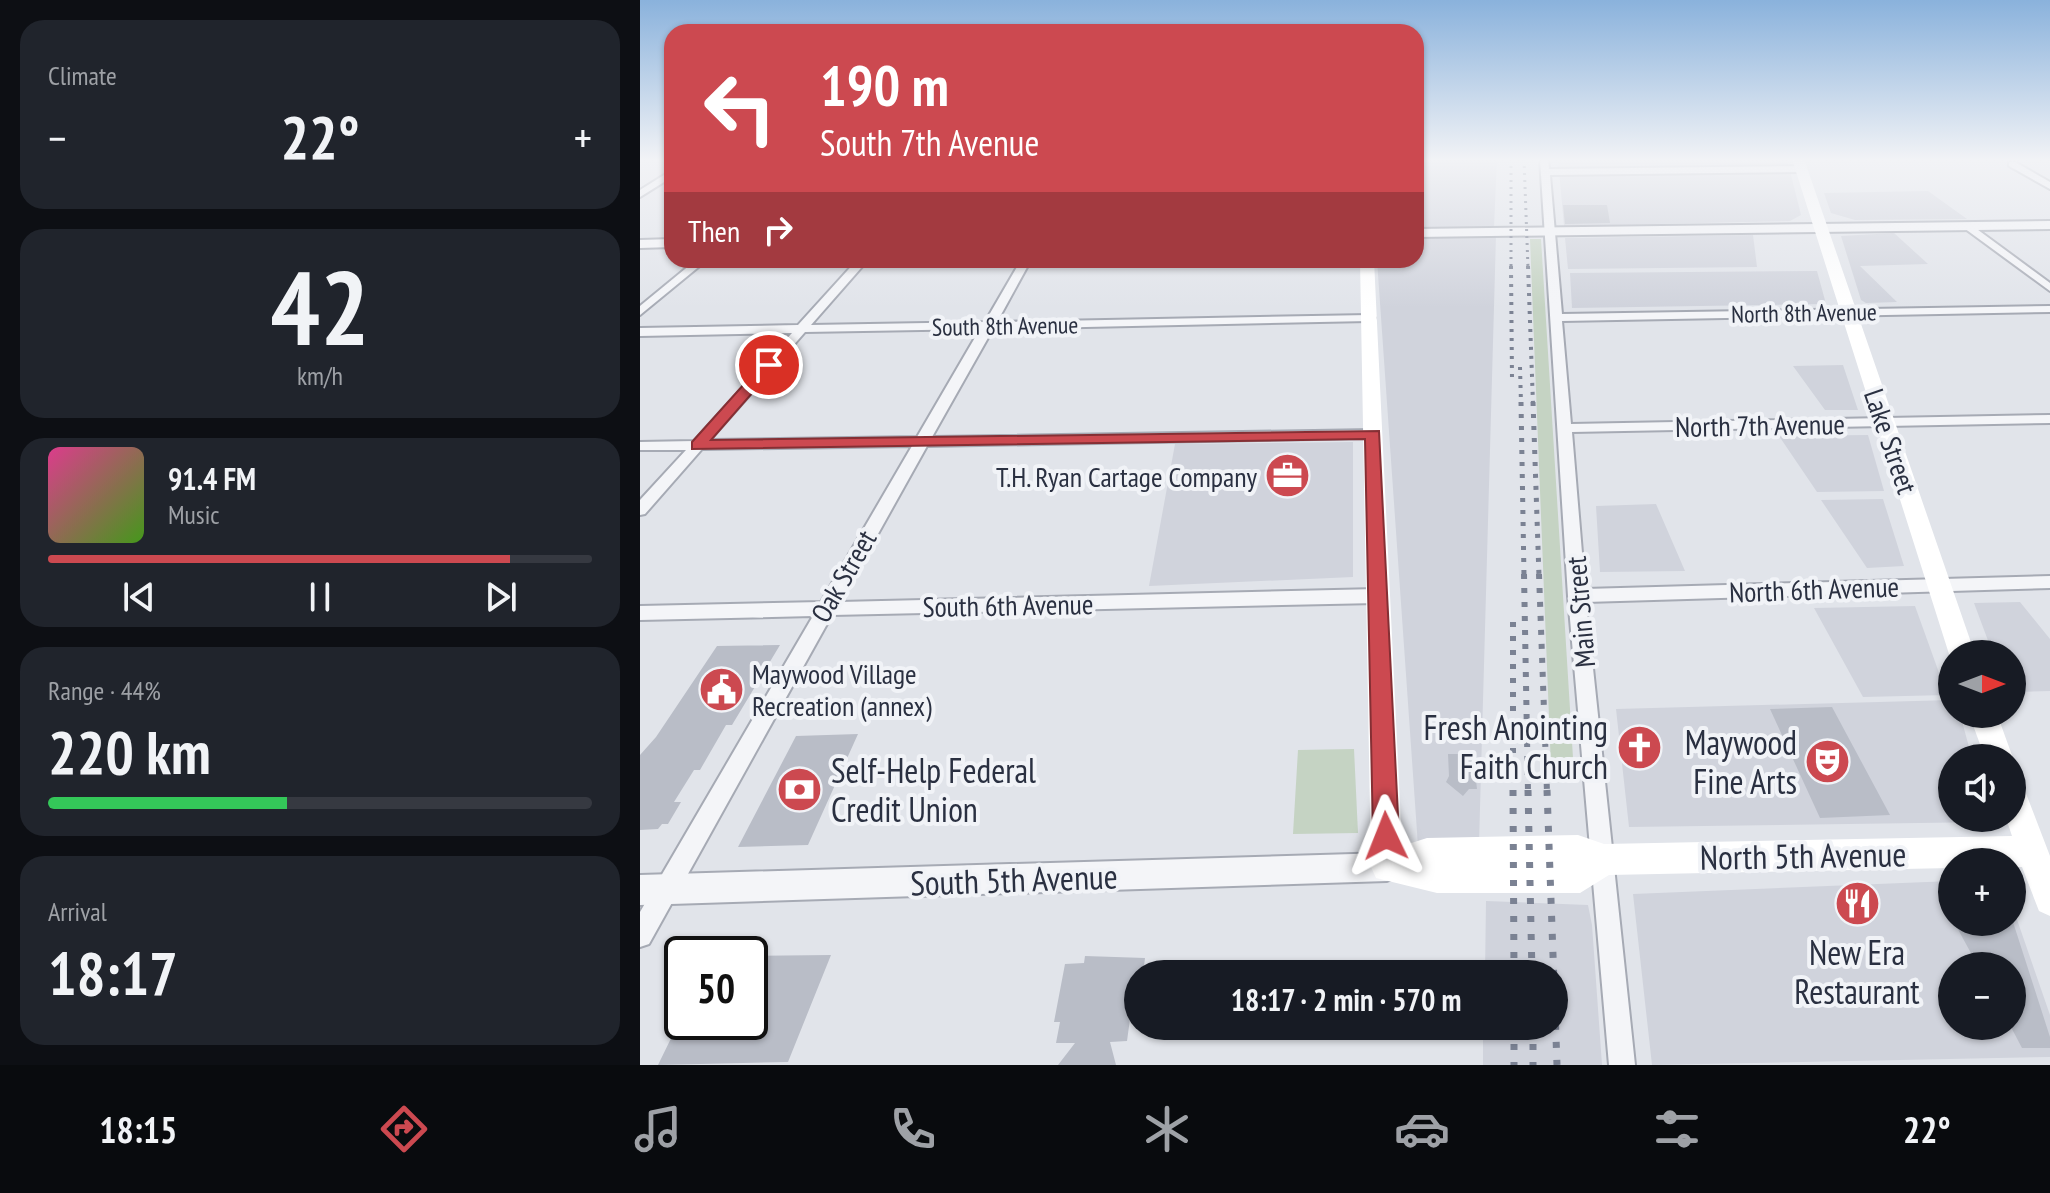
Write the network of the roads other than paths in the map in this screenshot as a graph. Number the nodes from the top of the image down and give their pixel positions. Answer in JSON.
{"nodes":[{"id":1,"x":1548,"y":209,"type":"edge"},
{"id":2,"x":1814,"y":209,"type":"edge"},
{"id":3,"x":2050,"y":225,"type":"edge"},
{"id":4,"x":1967,"y":226,"type":"junction"},
{"id":5,"x":1820,"y":228,"type":"junction"},
{"id":6,"x":1551,"y":232,"type":"junction"},
{"id":7,"x":1424,"y":233,"type":"edge"},
{"id":8,"x":664,"y":243,"type":"edge"},
{"id":9,"x":640,"y":244,"type":"edge"},
{"id":10,"x":692,"y":268,"type":"edge"},
{"id":11,"x":856,"y":268,"type":"edge"},
{"id":12,"x":1022,"y":268,"type":"edge"},
{"id":13,"x":1367,"y":268,"type":"edge"},
{"id":14,"x":2050,"y":288,"type":"edge"},
{"id":15,"x":2050,"y":309,"type":"edge"},
{"id":16,"x":640,"y":312,"type":"edge"},
{"id":17,"x":1847,"y":313,"type":"junction"},
{"id":18,"x":1369,"y":318,"type":"junction"},
{"id":19,"x":1558,"y":318,"type":"junction"},
{"id":20,"x":989,"y":326,"type":"junction"},
{"id":21,"x":801,"y":329,"type":"junction"},
{"id":22,"x":640,"y":332,"type":"edge"},
{"id":23,"x":2050,"y":419,"type":"edge"},
{"id":24,"x":1884,"y":423,"type":"junction"},
{"id":25,"x":1566,"y":428,"type":"junction"},
{"id":26,"x":1373,"y":434,"type":"junction"},
{"id":27,"x":920,"y":442,"type":"junction"},
{"id":28,"x":698,"y":445,"type":"junction"},
{"id":29,"x":640,"y":446,"type":"edge"},
{"id":30,"x":640,"y":510,"type":"edge"},
{"id":31,"x":2050,"y":582,"type":"edge"},
{"id":32,"x":1939,"y":585,"type":"junction"},
{"id":33,"x":1377,"y":596,"type":"junction"},
{"id":34,"x":1577,"y":596,"type":"junction"},
{"id":35,"x":825,"y":609,"type":"junction"},
{"id":36,"x":640,"y":613,"type":"edge"},
{"id":37,"x":1957,"y":640,"type":"edge"},
{"id":38,"x":2026,"y":820,"type":"edge"},
{"id":39,"x":2042,"y":851,"type":"edge"},
{"id":40,"x":1604,"y":860,"type":"junction"},
{"id":41,"x":1530,"y":864,"type":"joint"},
{"id":42,"x":1387,"y":867,"type":"junction"},
{"id":43,"x":652,"y":890,"type":"edge"},
{"id":44,"x":2050,"y":900,"type":"edge"},
{"id":45,"x":640,"y":935,"type":"edge"},
{"id":46,"x":1622,"y":1065,"type":"edge"}],
"edges":[{"from":1,"to":6,"type":"street","name":"Main Street"},
{"from":2,"to":5,"type":"main road","name":"Lake Street"},
{"from":3,"to":4,"type":"street"},
{"from":4,"to":5,"type":"street"},
{"from":4,"to":14,"type":"street"},
{"from":5,"to":6,"type":"street"},
{"from":5,"to":17,"type":"main road","name":"Lake Street"},
{"from":6,"to":7,"type":"street"},
{"from":6,"to":19,"type":"street","name":"Main Street"},
{"from":8,"to":9,"type":"street"},
{"from":10,"to":16,"type":"street"},
{"from":11,"to":21,"type":"street"},
{"from":12,"to":20,"type":"street","name":"Oak Street"},
{"from":13,"to":18,"type":"main road"},
{"from":15,"to":17,"type":"street","name":"North 8th Avenue"},
{"from":17,"to":19,"type":"street","name":"North 8th Avenue"},
{"from":17,"to":24,"type":"main road","name":"Lake Street"},
{"from":18,"to":20,"type":"street","name":"South 8th Avenue"},
{"from":18,"to":26,"type":"main road"},
{"from":19,"to":25,"type":"street","name":"Main Street"},
{"from":20,"to":21,"type":"street","name":"South 8th Avenue"},
{"from":20,"to":27,"type":"street","name":"Oak Street"},
{"from":21,"to":22,"type":"street","name":"South 8th Avenue"},
{"from":21,"to":28,"type":"street"},
{"from":23,"to":24,"type":"street","name":"North 7th Avenue"},
{"from":24,"to":25,"type":"street","name":"North 7th Avenue"},
{"from":24,"to":32,"type":"main road","name":"Lake Street"},
{"from":25,"to":34,"type":"street","name":"Main Street"},
{"from":26,"to":27,"type":"street"},
{"from":26,"to":33,"type":"main road"},
{"from":27,"to":28,"type":"street"},
{"from":27,"to":35,"type":"street","name":"Oak Street"},
{"from":28,"to":29,"type":"street"},
{"from":28,"to":30,"type":"street"},
{"from":31,"to":32,"type":"street","name":"North 6th Avenue"},
{"from":32,"to":34,"type":"street","name":"North 6th Avenue"},
{"from":32,"to":37,"type":"main road","name":"Lake Street"},
{"from":33,"to":35,"type":"street","name":"South 6th Avenue"},
{"from":33,"to":42,"type":"main road"},
{"from":34,"to":40,"type":"street","name":"Main Street"},
{"from":35,"to":36,"type":"street","name":"South 6th Avenue"},
{"from":35,"to":43,"type":"street","name":"Oak Street"},
{"from":38,"to":39,"type":"main road"},
{"from":39,"to":40,"type":"main road","name":"North 5th Avenue"},
{"from":39,"to":44,"type":"main road"},
{"from":40,"to":41,"type":"main road","name":"North 5th Avenue"},
{"from":40,"to":46,"type":"street","name":"Main Street"},
{"from":41,"to":42,"type":"main road","name":"South 5th Avenue"},
{"from":42,"to":43,"type":"street","name":"South 5th Avenue"},
{"from":43,"to":45,"type":"street","name":"Oak Street"}]}
